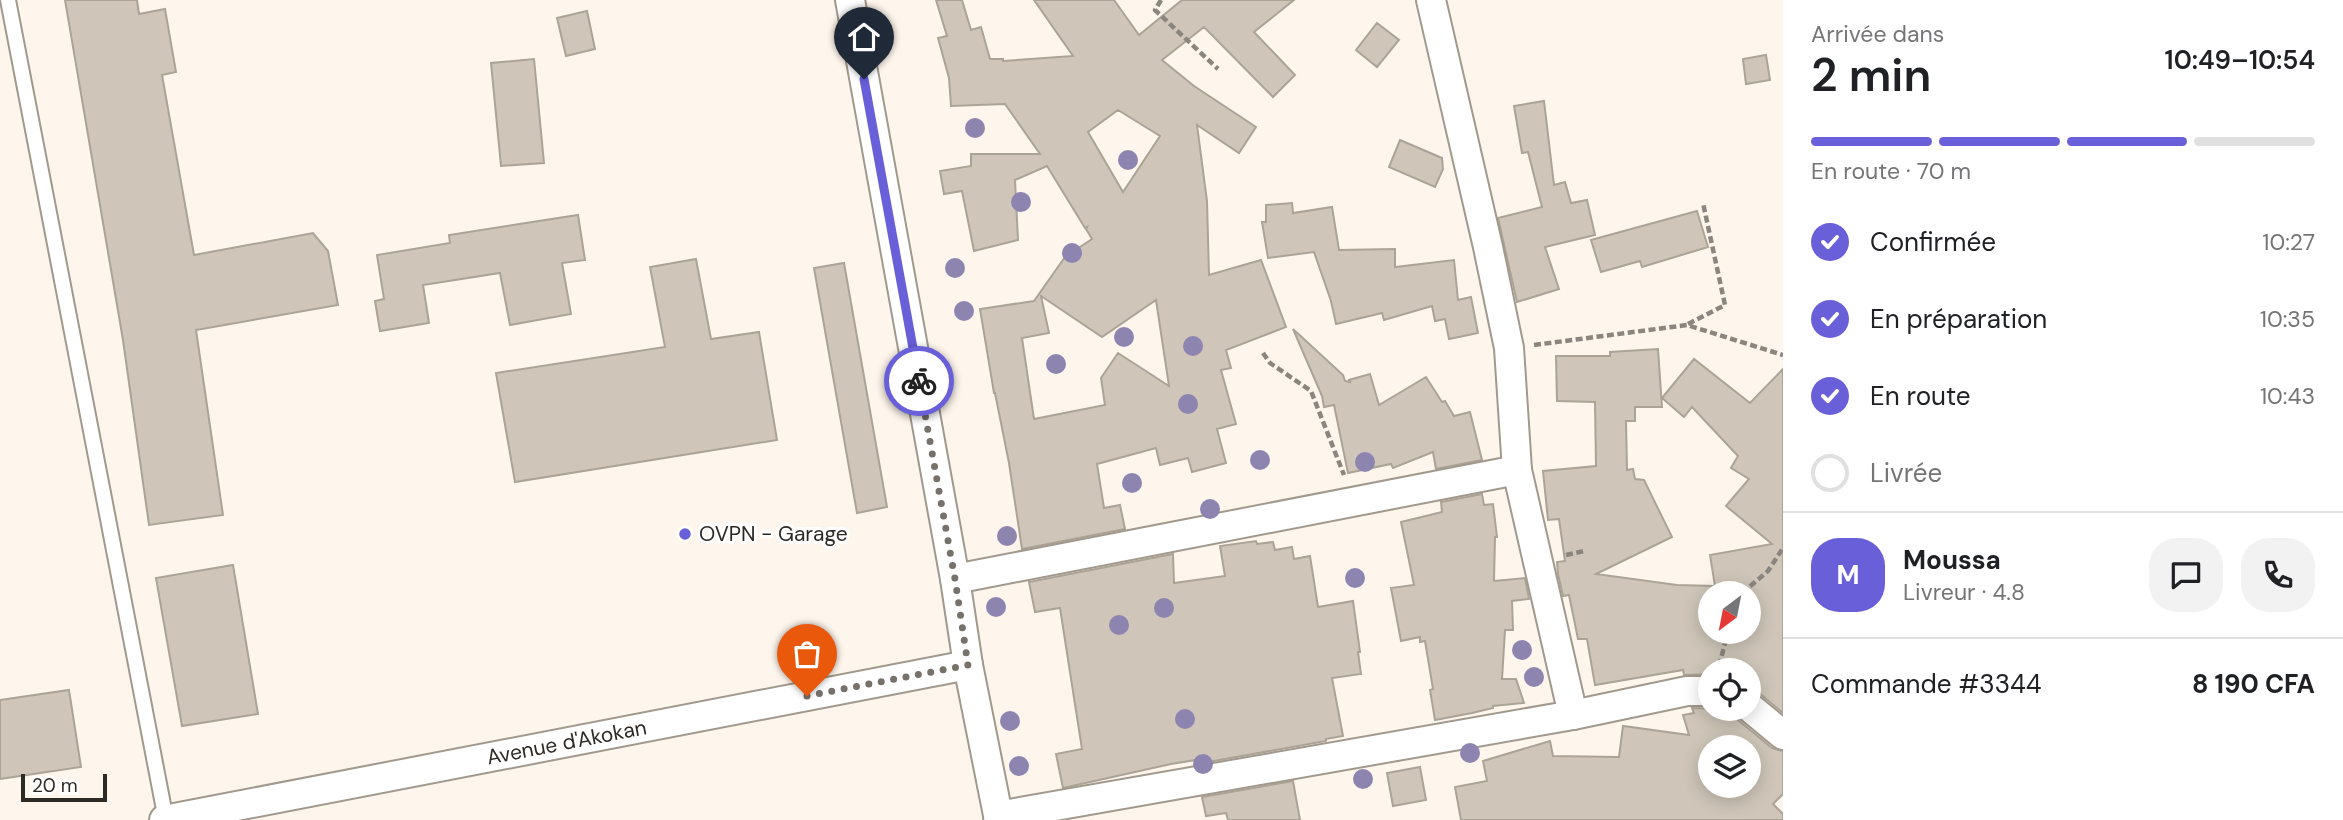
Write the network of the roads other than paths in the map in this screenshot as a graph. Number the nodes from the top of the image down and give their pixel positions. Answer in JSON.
{"nodes":[{"id":1,"x":8,"y":0,"type":"edge"},
{"id":2,"x":850,"y":0,"type":"edge"},
{"id":3,"x":1431,"y":0,"type":"edge"},
{"id":4,"x":1517,"y":470,"type":"junction"},
{"id":5,"x":955,"y":579,"type":"junction"},
{"id":6,"x":968,"y":665,"type":"junction"},
{"id":7,"x":1698,"y":691,"type":"edge"},
{"id":8,"x":1573,"y":715,"type":"junction"},
{"id":9,"x":1761,"y":716,"type":"edge"},
{"id":10,"x":1781,"y":731,"type":"edge"},
{"id":11,"x":998,"y":818,"type":"edge"},
{"id":12,"x":165,"y":820,"type":"edge"}],
"edges":[{"from":1,"to":12,"type":"lane"},
{"from":2,"to":5,"type":"street"},
{"from":3,"to":4,"type":"street"},
{"from":4,"to":5,"type":"street"},
{"from":4,"to":8,"type":"street"},
{"from":5,"to":6,"type":"street"},
{"from":6,"to":11,"type":"street"},
{"from":6,"to":12,"type":"street","name":"Avenue d'Akokan"},
{"from":7,"to":8,"type":"street"},
{"from":8,"to":11,"type":"street"},
{"from":9,"to":10,"type":"street"}]}
